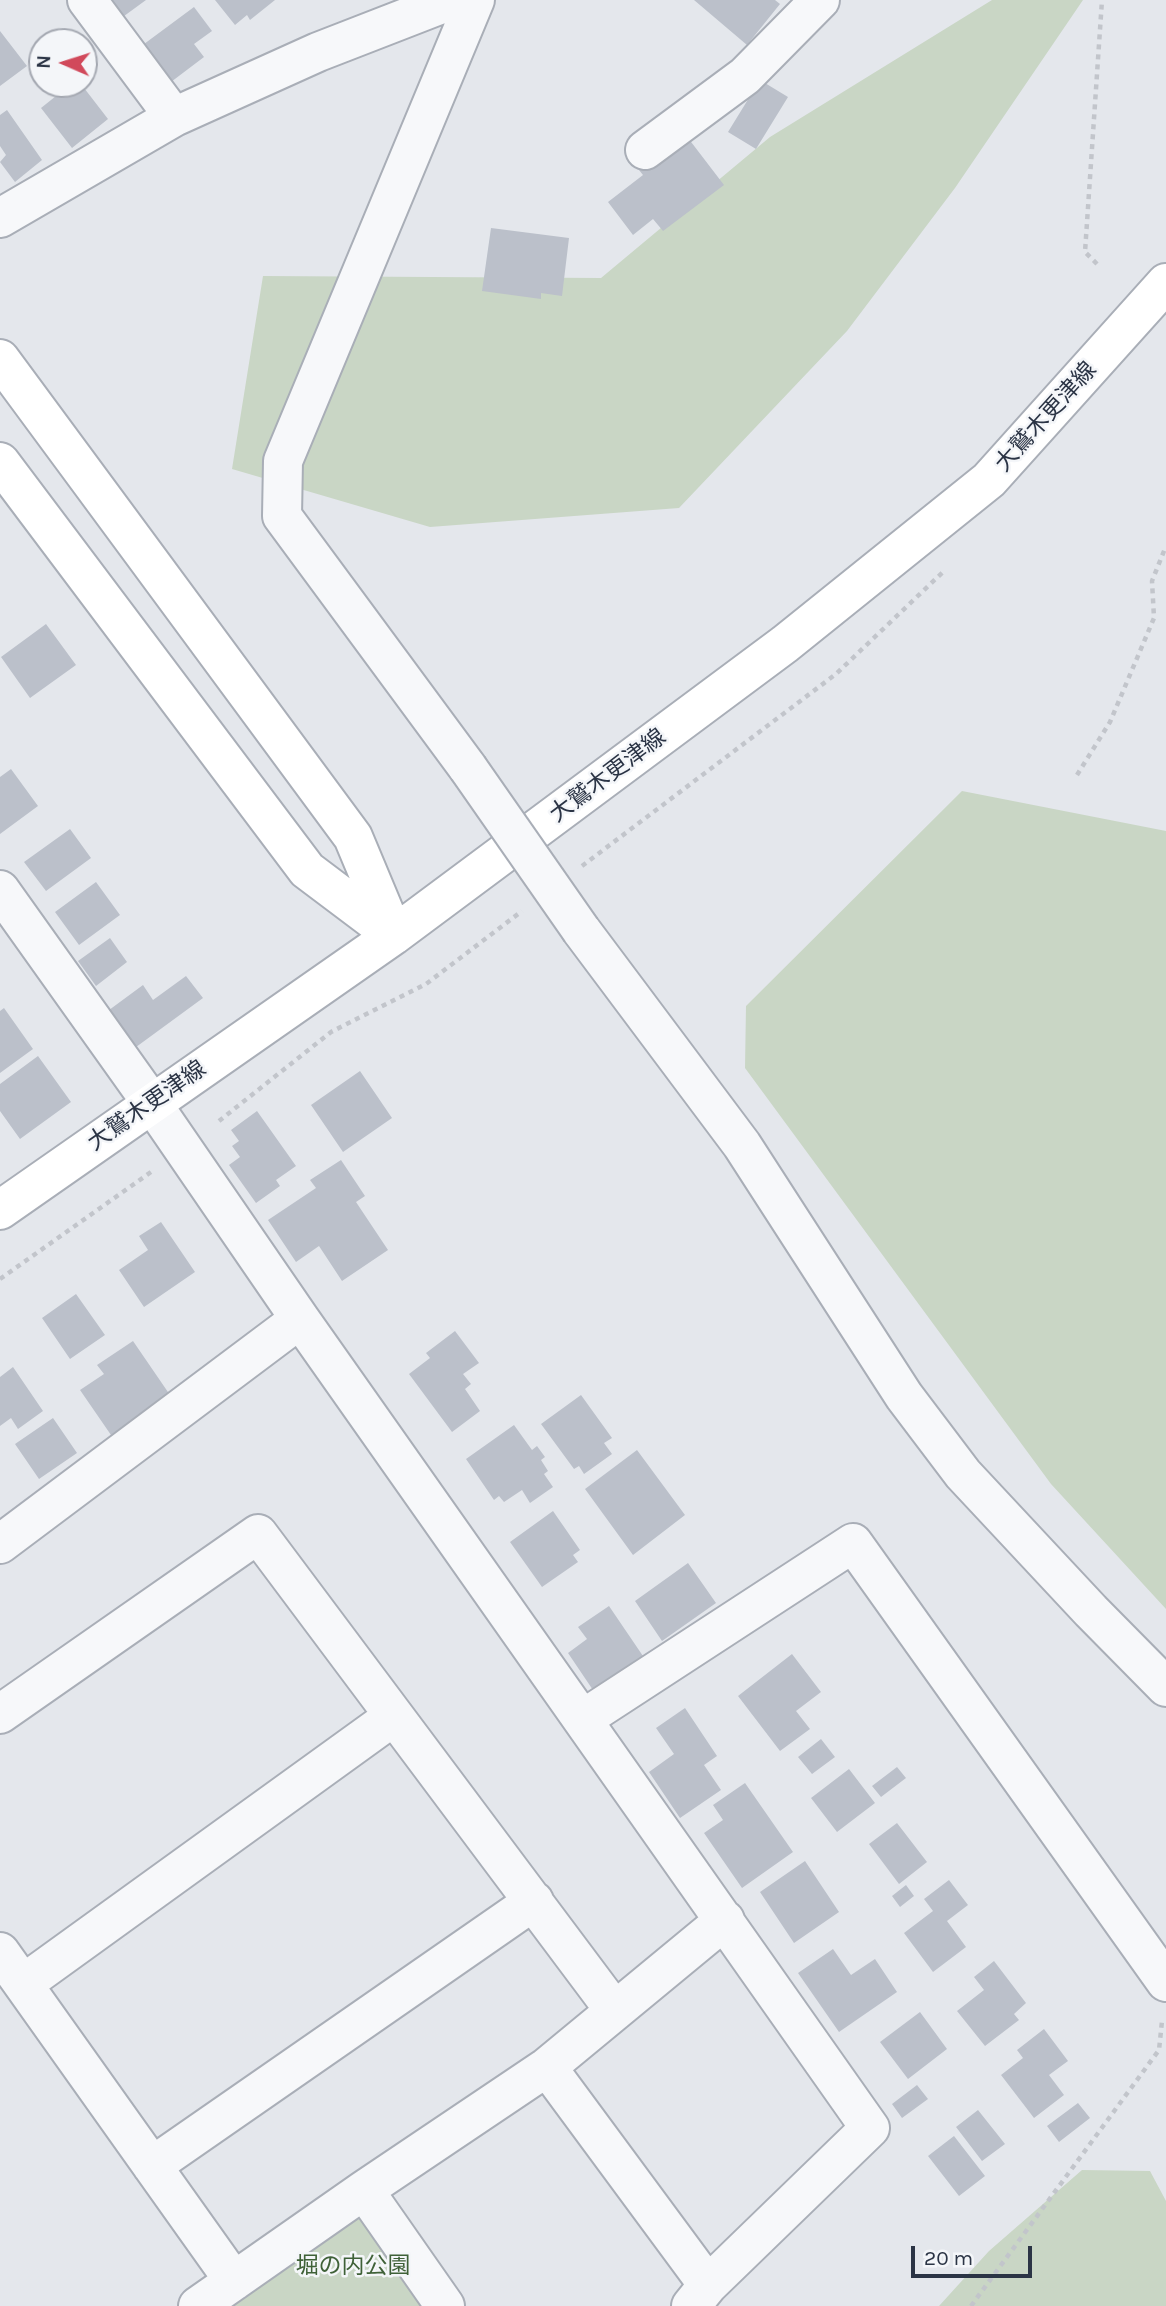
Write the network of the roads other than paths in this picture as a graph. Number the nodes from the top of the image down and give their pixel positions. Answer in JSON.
{"nodes":[{"id":1,"x":87,"y":0,"type":"edge"},
{"id":2,"x":452,"y":0,"type":"edge"},
{"id":3,"x":475,"y":0,"type":"edge"},
{"id":4,"x":820,"y":0,"type":"edge"},
{"id":5,"x":174,"y":117,"type":"junction"},
{"id":6,"x":645,"y":150,"type":"dead end"},
{"id":7,"x":0,"y":218,"type":"edge"},
{"id":8,"x":1166,"y":283,"type":"edge"},
{"id":9,"x":0,"y":359,"type":"edge"},
{"id":10,"x":0,"y":462,"type":"edge"},
{"id":11,"x":0,"y":890,"type":"edge"},
{"id":12,"x":394,"y":935,"type":"junction"},
{"id":13,"x":151,"y":1102,"type":"junction"},
{"id":14,"x":0,"y":1210,"type":"edge"},
{"id":15,"x":300,"y":1319,"type":"junction"},
{"id":16,"x":0,"y":1544,"type":"edge"},
{"id":17,"x":1166,"y":1687,"type":"edge"},
{"id":18,"x":0,"y":1714,"type":"edge"},
{"id":19,"x":394,"y":1716,"type":"junction"},
{"id":20,"x":583,"y":1719,"type":"junction"},
{"id":21,"x":534,"y":1901,"type":"junction"},
{"id":22,"x":725,"y":1920,"type":"junction"},
{"id":23,"x":0,"y":1952,"type":"edge"},
{"id":24,"x":1166,"y":1982,"type":"edge"},
{"id":25,"x":23,"y":1984,"type":"junction"},
{"id":26,"x":615,"y":2011,"type":"junction"},
{"id":27,"x":547,"y":2067,"type":"junction"},
{"id":28,"x":152,"y":2166,"type":"junction"},
{"id":29,"x":364,"y":2189,"type":"junction"},
{"id":30,"x":234,"y":2281,"type":"junction"},
{"id":31,"x":700,"y":2296,"type":"edge"},
{"id":32,"x":198,"y":2306,"type":"edge"},
{"id":33,"x":445,"y":2306,"type":"edge"}],
"edges":[{"from":1,"to":5,"type":"street"},
{"from":2,"to":5,"type":"street"},
{"from":3,"to":17,"type":"street","bridge":true},
{"from":4,"to":6,"type":"street"},
{"from":5,"to":7,"type":"street"},
{"from":8,"to":12,"type":"main road","name":"大鷲木更津線"},
{"from":9,"to":12,"type":"main road"},
{"from":10,"to":12,"type":"main road"},
{"from":11,"to":13,"type":"street"},
{"from":12,"to":13,"type":"main road","name":"大鷲木更津線"},
{"from":13,"to":14,"type":"main road","name":"大鷲木更津線"},
{"from":13,"to":15,"type":"street"},
{"from":15,"to":16,"type":"street"},
{"from":15,"to":20,"type":"street"},
{"from":18,"to":19,"type":"street"},
{"from":19,"to":21,"type":"street"},
{"from":19,"to":25,"type":"street"},
{"from":20,"to":22,"type":"street"},
{"from":20,"to":24,"type":"street"},
{"from":21,"to":26,"type":"street"},
{"from":21,"to":28,"type":"street"},
{"from":22,"to":26,"type":"street"},
{"from":22,"to":31,"type":"street"},
{"from":23,"to":25,"type":"street"},
{"from":25,"to":28,"type":"street"},
{"from":26,"to":27,"type":"street"},
{"from":27,"to":29,"type":"street"},
{"from":27,"to":31,"type":"street"},
{"from":28,"to":30,"type":"street"},
{"from":29,"to":30,"type":"street"},
{"from":29,"to":33,"type":"street"},
{"from":30,"to":32,"type":"street"}]}
